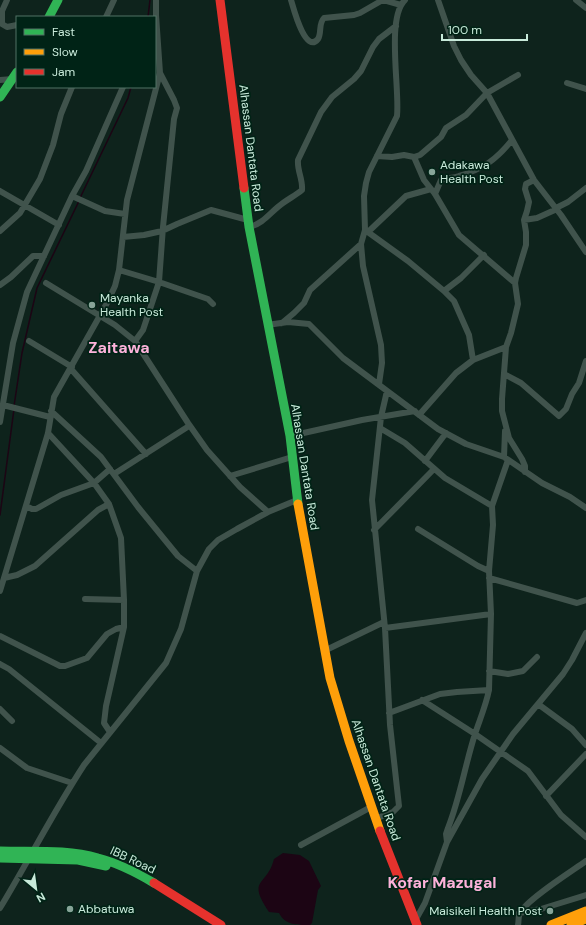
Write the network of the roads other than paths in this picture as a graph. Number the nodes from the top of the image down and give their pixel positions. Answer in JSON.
{"nodes":[{"id":1,"x":7,"y":0,"type":"edge"},
{"id":2,"x":58,"y":0,"type":"edge"},
{"id":3,"x":114,"y":0,"type":"edge"},
{"id":4,"x":156,"y":0,"type":"edge"},
{"id":5,"x":220,"y":0,"type":"edge"},
{"id":6,"x":291,"y":0,"type":"edge"},
{"id":7,"x":406,"y":0,"type":"edge"},
{"id":8,"x":438,"y":0,"type":"edge"},
{"id":9,"x":576,"y":0,"type":"edge"},
{"id":10,"x":401,"y":5,"type":"junction"},
{"id":11,"x":586,"y":8,"type":"edge"},
{"id":12,"x":50,"y":16,"type":"edge"},
{"id":13,"x":106,"y":16,"type":"edge"},
{"id":14,"x":16,"y":25,"type":"edge"},
{"id":15,"x":396,"y":26,"type":"junction"},
{"id":16,"x":157,"y":39,"type":"edge"},
{"id":17,"x":160,"y":73,"type":"junction"},
{"id":18,"x":15,"y":75,"type":"edge"},
{"id":19,"x":518,"y":75,"type":"dead end"},
{"id":20,"x":0,"y":80,"type":"edge"},
{"id":21,"x":567,"y":83,"type":"dead end"},
{"id":22,"x":72,"y":88,"type":"edge"},
{"id":23,"x":123,"y":88,"type":"edge"},
{"id":24,"x":586,"y":89,"type":"edge"},
{"id":25,"x":487,"y":93,"type":"junction"},
{"id":26,"x":0,"y":97,"type":"edge"},
{"id":27,"x":512,"y":140,"type":"junction"},
{"id":28,"x":377,"y":156,"type":"junction"},
{"id":29,"x":414,"y":156,"type":"junction"},
{"id":30,"x":534,"y":180,"type":"junction"},
{"id":31,"x":586,"y":188,"type":"edge"},
{"id":32,"x":0,"y":191,"type":"edge"},
{"id":33,"x":433,"y":191,"type":"junction"},
{"id":34,"x":74,"y":197,"type":"junction"},
{"id":35,"x":25,"y":205,"type":"junction"},
{"id":36,"x":556,"y":209,"type":"junction"},
{"id":37,"x":124,"y":214,"type":"junction"},
{"id":38,"x":524,"y":220,"type":"junction"},
{"id":39,"x":249,"y":223,"type":"junction"},
{"id":40,"x":59,"y":225,"type":"junction"},
{"id":41,"x":0,"y":231,"type":"edge"},
{"id":42,"x":162,"y":231,"type":"junction"},
{"id":43,"x":366,"y":231,"type":"junction"},
{"id":44,"x":123,"y":237,"type":"junction"},
{"id":45,"x":361,"y":244,"type":"junction"},
{"id":46,"x":586,"y":252,"type":"edge"},
{"id":47,"x":484,"y":255,"type":"junction"},
{"id":48,"x":44,"y":256,"type":"junction"},
{"id":49,"x":119,"y":270,"type":"junction"},
{"id":50,"x":159,"y":282,"type":"junction"},
{"id":51,"x":46,"y":283,"type":"dead end"},
{"id":52,"x":516,"y":283,"type":"junction"},
{"id":53,"x":0,"y":285,"type":"edge"},
{"id":54,"x":444,"y":291,"type":"junction"},
{"id":55,"x":213,"y":304,"type":"dead end"},
{"id":56,"x":100,"y":316,"type":"junction"},
{"id":57,"x":282,"y":323,"type":"junction"},
{"id":58,"x":267,"y":325,"type":"junction"},
{"id":59,"x":28,"y":341,"type":"dead end"},
{"id":60,"x":135,"y":341,"type":"junction"},
{"id":61,"x":506,"y":347,"type":"junction"},
{"id":62,"x":473,"y":360,"type":"junction"},
{"id":63,"x":586,"y":361,"type":"edge"},
{"id":64,"x":72,"y":368,"type":"junction"},
{"id":65,"x":504,"y":374,"type":"junction"},
{"id":66,"x":379,"y":384,"type":"junction"},
{"id":67,"x":387,"y":391,"type":"junction"},
{"id":68,"x":5,"y":405,"type":"junction"},
{"id":69,"x":417,"y":413,"type":"junction"},
{"id":70,"x":51,"y":414,"type":"junction"},
{"id":71,"x":381,"y":417,"type":"junction"},
{"id":72,"x":0,"y":422,"type":"edge"},
{"id":73,"x":190,"y":426,"type":"junction"},
{"id":74,"x":505,"y":426,"type":"junction"},
{"id":75,"x":380,"y":428,"type":"junction"},
{"id":76,"x":48,"y":433,"type":"junction"},
{"id":77,"x":446,"y":433,"type":"junction"},
{"id":78,"x":290,"y":436,"type":"junction"},
{"id":79,"x":146,"y":454,"type":"junction"},
{"id":80,"x":292,"y":457,"type":"junction"},
{"id":81,"x":506,"y":458,"type":"junction"},
{"id":82,"x":425,"y":461,"type":"junction"},
{"id":83,"x":434,"y":469,"type":"junction"},
{"id":84,"x":112,"y":472,"type":"junction"},
{"id":85,"x":525,"y":472,"type":"junction"},
{"id":86,"x":230,"y":476,"type":"junction"},
{"id":87,"x":94,"y":483,"type":"junction"},
{"id":88,"x":297,"y":500,"type":"junction"},
{"id":89,"x":109,"y":504,"type":"junction"},
{"id":90,"x":26,"y":506,"type":"junction"},
{"id":91,"x":492,"y":506,"type":"junction"},
{"id":92,"x":586,"y":508,"type":"edge"},
{"id":93,"x":268,"y":512,"type":"junction"},
{"id":94,"x":418,"y":529,"type":"dead end"},
{"id":95,"x":374,"y":530,"type":"junction"},
{"id":96,"x":197,"y":571,"type":"junction"},
{"id":97,"x":489,"y":574,"type":"junction"},
{"id":98,"x":4,"y":578,"type":"junction"},
{"id":99,"x":0,"y":592,"type":"edge"},
{"id":100,"x":85,"y":599,"type":"dead end"},
{"id":101,"x":124,"y":600,"type":"junction"},
{"id":102,"x":586,"y":600,"type":"edge"},
{"id":103,"x":491,"y":614,"type":"junction"},
{"id":104,"x":384,"y":625,"type":"junction"},
{"id":105,"x":124,"y":627,"type":"junction"},
{"id":106,"x":586,"y":633,"type":"edge"},
{"id":107,"x":0,"y":636,"type":"edge"},
{"id":108,"x":324,"y":651,"type":"junction"},
{"id":109,"x":537,"y":657,"type":"dead end"},
{"id":110,"x":0,"y":664,"type":"edge"},
{"id":111,"x":489,"y":671,"type":"junction"},
{"id":112,"x":489,"y":690,"type":"junction"},
{"id":113,"x":422,"y":700,"type":"junction"},
{"id":114,"x":538,"y":704,"type":"junction"},
{"id":115,"x":0,"y":709,"type":"edge"},
{"id":116,"x":389,"y":713,"type":"junction"},
{"id":117,"x":12,"y":721,"type":"dead end"},
{"id":118,"x":110,"y":732,"type":"junction"},
{"id":119,"x":475,"y":734,"type":"junction"},
{"id":120,"x":101,"y":743,"type":"junction"},
{"id":121,"x":586,"y":745,"type":"edge"},
{"id":122,"x":0,"y":748,"type":"edge"},
{"id":123,"x":500,"y":752,"type":"junction"},
{"id":124,"x":586,"y":754,"type":"edge"},
{"id":125,"x":72,"y":783,"type":"junction"},
{"id":126,"x":546,"y":796,"type":"junction"},
{"id":127,"x":371,"y":807,"type":"junction"},
{"id":128,"x":375,"y":818,"type":"junction"},
{"id":129,"x":586,"y":837,"type":"edge"},
{"id":130,"x":446,"y":842,"type":"junction"},
{"id":131,"x":301,"y":845,"type":"dead end"},
{"id":132,"x":0,"y":851,"type":"edge"},
{"id":133,"x":31,"y":855,"type":"junction"},
{"id":134,"x":0,"y":858,"type":"edge"},
{"id":135,"x":586,"y":861,"type":"edge"},
{"id":136,"x":586,"y":895,"type":"edge"},
{"id":137,"x":0,"y":908,"type":"edge"},
{"id":138,"x":586,"y":911,"type":"edge"},
{"id":139,"x":519,"y":913,"type":"junction"},
{"id":140,"x":586,"y":919,"type":"edge"},
{"id":141,"x":416,"y":923,"type":"edge"},
{"id":142,"x":211,"y":925,"type":"edge"},
{"id":143,"x":221,"y":925,"type":"edge"},
{"id":144,"x":518,"y":925,"type":"edge"},
{"id":145,"x":551,"y":925,"type":"edge"},
{"id":146,"x":573,"y":925,"type":"edge"}],
"edges":[{"from":1,"to":14,"type":"street"},
{"from":2,"to":12,"type":"street"},
{"from":3,"to":13,"type":"street"},
{"from":4,"to":16,"type":"street"},
{"from":5,"to":39,"type":"street","name":"Alhassan Dantata Road"},
{"from":6,"to":10,"type":"street"},
{"from":7,"to":10,"type":"street"},
{"from":8,"to":25,"type":"street"},
{"from":9,"to":11,"type":"street"},
{"from":10,"to":15,"type":"street"},
{"from":15,"to":28,"type":"street"},
{"from":15,"to":39,"type":"street"},
{"from":16,"to":17,"type":"street"},
{"from":17,"to":37,"type":"street"},
{"from":17,"to":42,"type":"street"},
{"from":18,"to":20,"type":"street"},
{"from":18,"to":26,"type":"street"},
{"from":19,"to":25,"type":"street"},
{"from":21,"to":24,"type":"street"},
{"from":22,"to":35,"type":"street"},
{"from":23,"to":34,"type":"street"},
{"from":25,"to":27,"type":"street"},
{"from":25,"to":29,"type":"street"},
{"from":27,"to":30,"type":"street"},
{"from":27,"to":33,"type":"street"},
{"from":28,"to":29,"type":"street"},
{"from":28,"to":43,"type":"street"},
{"from":29,"to":33,"type":"street"},
{"from":30,"to":36,"type":"street"},
{"from":30,"to":38,"type":"street"},
{"from":31,"to":36,"type":"street"},
{"from":32,"to":35,"type":"street"},
{"from":33,"to":43,"type":"street"},
{"from":33,"to":47,"type":"street"},
{"from":34,"to":37,"type":"street"},
{"from":34,"to":40,"type":"street"},
{"from":35,"to":40,"type":"street"},
{"from":35,"to":41,"type":"street"},
{"from":36,"to":38,"type":"street"},
{"from":36,"to":46,"type":"street"},
{"from":37,"to":44,"type":"street"},
{"from":38,"to":52,"type":"street"},
{"from":39,"to":42,"type":"street"},
{"from":39,"to":58,"type":"street","name":"Alhassan Dantata Road"},
{"from":40,"to":48,"type":"street"},
{"from":42,"to":44,"type":"street"},
{"from":42,"to":50,"type":"street"},
{"from":43,"to":45,"type":"street"},
{"from":43,"to":54,"type":"street"},
{"from":44,"to":49,"type":"street"},
{"from":45,"to":57,"type":"street"},
{"from":45,"to":66,"type":"street"},
{"from":47,"to":52,"type":"street"},
{"from":47,"to":54,"type":"street"},
{"from":48,"to":53,"type":"street"},
{"from":48,"to":68,"type":"street"},
{"from":49,"to":50,"type":"street"},
{"from":49,"to":56,"type":"street"},
{"from":50,"to":55,"type":"street"},
{"from":50,"to":60,"type":"street"},
{"from":51,"to":56,"type":"street"},
{"from":52,"to":61,"type":"street"},
{"from":54,"to":62,"type":"street"},
{"from":56,"to":60,"type":"street"},
{"from":56,"to":64,"type":"street"},
{"from":57,"to":58,"type":"street"},
{"from":57,"to":66,"type":"street"},
{"from":58,"to":78,"type":"street","name":"Alhassan Dantata Road"},
{"from":59,"to":64,"type":"street"},
{"from":60,"to":73,"type":"street"},
{"from":61,"to":62,"type":"street"},
{"from":61,"to":65,"type":"street"},
{"from":62,"to":69,"type":"street"},
{"from":63,"to":65,"type":"street"},
{"from":64,"to":70,"type":"street"},
{"from":64,"to":79,"type":"street"},
{"from":65,"to":74,"type":"street"},
{"from":66,"to":67,"type":"street"},
{"from":67,"to":69,"type":"street"},
{"from":67,"to":71,"type":"street"},
{"from":68,"to":70,"type":"street"},
{"from":68,"to":72,"type":"street"},
{"from":69,"to":71,"type":"street"},
{"from":69,"to":77,"type":"street"},
{"from":70,"to":76,"type":"street"},
{"from":70,"to":84,"type":"street"},
{"from":71,"to":75,"type":"street"},
{"from":71,"to":78,"type":"street"},
{"from":73,"to":79,"type":"street"},
{"from":73,"to":86,"type":"street"},
{"from":74,"to":81,"type":"street"},
{"from":74,"to":85,"type":"street"},
{"from":75,"to":82,"type":"street"},
{"from":75,"to":95,"type":"street"},
{"from":76,"to":87,"type":"street"},
{"from":76,"to":90,"type":"street"},
{"from":77,"to":81,"type":"street"},
{"from":77,"to":82,"type":"street"},
{"from":78,"to":80,"type":"street","name":"Alhassan Dantata Road"},
{"from":79,"to":84,"type":"street"},
{"from":80,"to":86,"type":"street"},
{"from":80,"to":88,"type":"street","name":"Alhassan Dantata Road"},
{"from":81,"to":85,"type":"street"},
{"from":81,"to":91,"type":"street"},
{"from":82,"to":83,"type":"street"},
{"from":83,"to":91,"type":"street"},
{"from":83,"to":95,"type":"street"},
{"from":84,"to":87,"type":"street"},
{"from":84,"to":96,"type":"street"},
{"from":85,"to":92,"type":"street"},
{"from":86,"to":93,"type":"street"},
{"from":87,"to":89,"type":"street"},
{"from":87,"to":90,"type":"street"},
{"from":88,"to":93,"type":"street"},
{"from":88,"to":108,"type":"street","name":"Alhassan Dantata Road"},
{"from":89,"to":98,"type":"street"},
{"from":89,"to":101,"type":"street"},
{"from":90,"to":98,"type":"street"},
{"from":91,"to":97,"type":"street"},
{"from":93,"to":96,"type":"street"},
{"from":94,"to":97,"type":"street"},
{"from":95,"to":104,"type":"street"},
{"from":96,"to":118,"type":"street"},
{"from":97,"to":102,"type":"street"},
{"from":97,"to":103,"type":"street"},
{"from":98,"to":99,"type":"street"},
{"from":100,"to":101,"type":"street"},
{"from":101,"to":105,"type":"street"},
{"from":103,"to":104,"type":"street"},
{"from":103,"to":111,"type":"street"},
{"from":104,"to":108,"type":"street"},
{"from":104,"to":116,"type":"street"},
{"from":105,"to":107,"type":"street"},
{"from":105,"to":118,"type":"street"},
{"from":106,"to":114,"type":"street"},
{"from":108,"to":127,"type":"street","name":"Alhassan Dantata Road"},
{"from":109,"to":111,"type":"street"},
{"from":110,"to":120,"type":"street"},
{"from":111,"to":112,"type":"street"},
{"from":112,"to":113,"type":"street"},
{"from":112,"to":119,"type":"street"},
{"from":113,"to":116,"type":"street"},
{"from":113,"to":119,"type":"street"},
{"from":114,"to":121,"type":"street"},
{"from":114,"to":123,"type":"street"},
{"from":115,"to":117,"type":"street"},
{"from":116,"to":128,"type":"street"},
{"from":118,"to":120,"type":"street"},
{"from":119,"to":123,"type":"street"},
{"from":119,"to":130,"type":"street"},
{"from":120,"to":125,"type":"street"},
{"from":122,"to":125,"type":"street"},
{"from":123,"to":126,"type":"street"},
{"from":123,"to":130,"type":"street"},
{"from":124,"to":126,"type":"street"},
{"from":125,"to":133,"type":"street"},
{"from":126,"to":129,"type":"street"},
{"from":127,"to":128,"type":"street","name":"Alhassan Dantata Road"},
{"from":127,"to":131,"type":"street"},
{"from":128,"to":141,"type":"street","name":"Alhassan Dantata Road"},
{"from":130,"to":141,"type":"street"},
{"from":132,"to":133,"type":"street","name":"IBB Road"},
{"from":133,"to":134,"type":"street","name":"IBB Road"},
{"from":133,"to":137,"type":"street"},
{"from":133,"to":142,"type":"street","name":"IBB Road"},
{"from":133,"to":143,"type":"street","name":"IBB Road"},
{"from":135,"to":139,"type":"street"},
{"from":136,"to":139,"type":"street"},
{"from":138,"to":145,"type":"street"},
{"from":139,"to":144,"type":"street"},
{"from":140,"to":146,"type":"street"}]}
